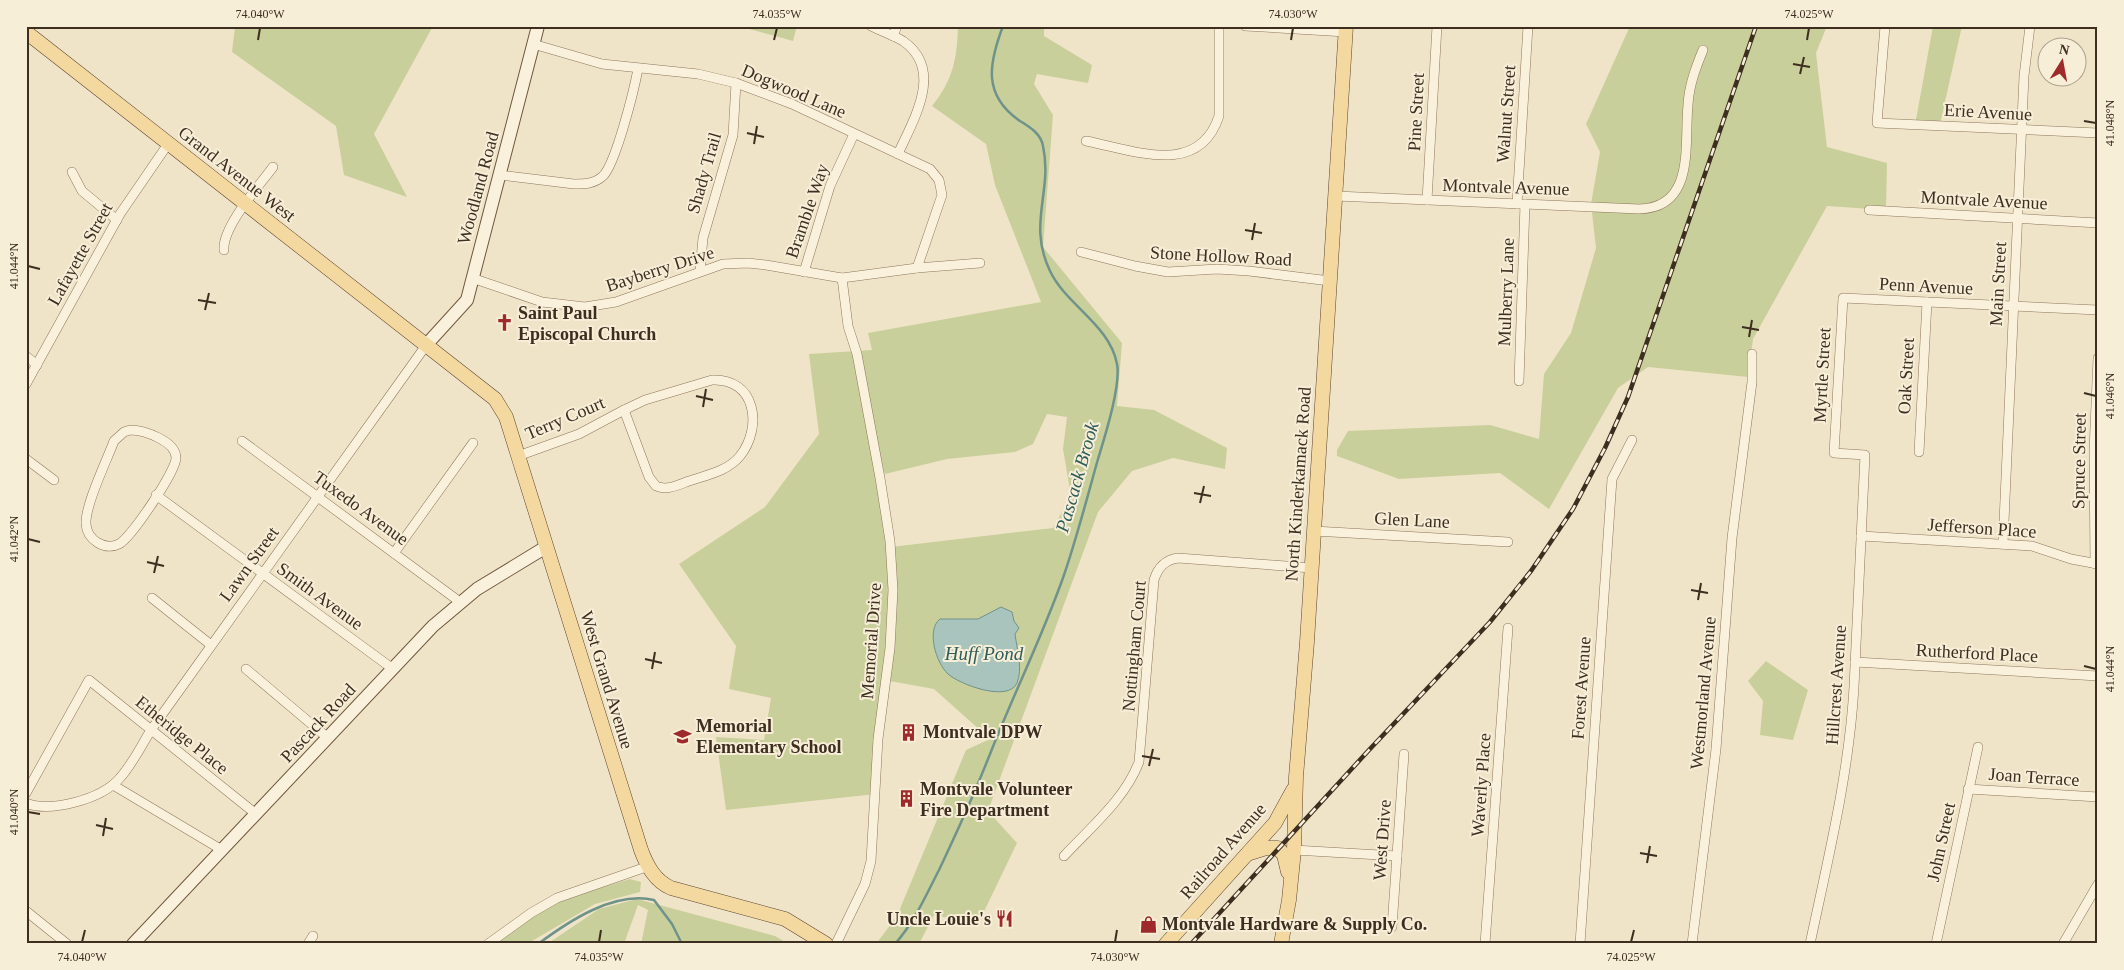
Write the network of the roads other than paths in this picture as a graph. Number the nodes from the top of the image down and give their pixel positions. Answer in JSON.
{"nodes":[{"id":1,"x":538,"y":26,"type":"edge"},
{"id":2,"x":871,"y":26,"type":"edge"},
{"id":3,"x":897,"y":26,"type":"edge"},
{"id":4,"x":1219,"y":26,"type":"edge"},
{"id":5,"x":1245,"y":26,"type":"edge"},
{"id":6,"x":1437,"y":26,"type":"edge"},
{"id":7,"x":1528,"y":26,"type":"edge"},
{"id":8,"x":1885,"y":26,"type":"edge"},
{"id":9,"x":2030,"y":26,"type":"edge"},
{"id":10,"x":1346,"y":29,"type":"edge"},
{"id":11,"x":26,"y":32,"type":"edge"},
{"id":12,"x":893,"y":36,"type":"junction"},
{"id":13,"x":533,"y":44,"type":"junction"},
{"id":14,"x":1703,"y":50,"type":"dead end"},
{"id":15,"x":638,"y":69,"type":"junction"},
{"id":16,"x":736,"y":83,"type":"junction"},
{"id":17,"x":2022,"y":130,"type":"junction"},
{"id":18,"x":2098,"y":133,"type":"edge"},
{"id":19,"x":854,"y":134,"type":"junction"},
{"id":20,"x":1086,"y":141,"type":"dead end"},
{"id":21,"x":168,"y":144,"type":"junction"},
{"id":22,"x":898,"y":154,"type":"junction"},
{"id":23,"x":273,"y":167,"type":"dead end"},
{"id":24,"x":72,"y":172,"type":"dead end"},
{"id":25,"x":499,"y":175,"type":"junction"},
{"id":26,"x":1336,"y":196,"type":"junction"},
{"id":27,"x":1427,"y":200,"type":"junction"},
{"id":28,"x":1521,"y":204,"type":"junction"},
{"id":29,"x":245,"y":205,"type":"junction"},
{"id":30,"x":1869,"y":210,"type":"dead end"},
{"id":31,"x":2017,"y":218,"type":"junction"},
{"id":32,"x":116,"y":220,"type":"junction"},
{"id":33,"x":2098,"y":223,"type":"edge"},
{"id":34,"x":224,"y":250,"type":"dead end"},
{"id":35,"x":1081,"y":252,"type":"dead end"},
{"id":36,"x":980,"y":264,"type":"dead end"},
{"id":37,"x":916,"y":268,"type":"junction"},
{"id":38,"x":700,"y":271,"type":"junction"},
{"id":39,"x":804,"y":272,"type":"junction"},
{"id":40,"x":472,"y":278,"type":"junction"},
{"id":41,"x":842,"y":278,"type":"junction"},
{"id":42,"x":1330,"y":280,"type":"junction"},
{"id":43,"x":1842,"y":298,"type":"joint"},
{"id":44,"x":1927,"y":302,"type":"junction"},
{"id":45,"x":2013,"y":306,"type":"junction"},
{"id":46,"x":2098,"y":310,"type":"edge"},
{"id":47,"x":427,"y":344,"type":"junction"},
{"id":48,"x":1752,"y":354,"type":"dead end"},
{"id":49,"x":26,"y":356,"type":"edge"},
{"id":50,"x":2098,"y":358,"type":"edge"},
{"id":51,"x":37,"y":364,"type":"junction"},
{"id":52,"x":1519,"y":381,"type":"dead end"},
{"id":53,"x":26,"y":384,"type":"edge"},
{"id":54,"x":624,"y":410,"type":"junction"},
{"id":55,"x":1632,"y":440,"type":"dead end"},
{"id":56,"x":242,"y":441,"type":"dead end"},
{"id":57,"x":473,"y":443,"type":"dead end"},
{"id":58,"x":1919,"y":452,"type":"dead end"},
{"id":59,"x":1834,"y":453,"type":"joint"},
{"id":60,"x":518,"y":456,"type":"junction"},
{"id":61,"x":26,"y":459,"type":"edge"},
{"id":62,"x":54,"y":480,"type":"dead end"},
{"id":63,"x":156,"y":495,"type":"junction"},
{"id":64,"x":317,"y":496,"type":"junction"},
{"id":65,"x":1314,"y":531,"type":"junction"},
{"id":66,"x":1861,"y":536,"type":"junction"},
{"id":67,"x":1508,"y":542,"type":"dead end"},
{"id":68,"x":2003,"y":544,"type":"junction"},
{"id":69,"x":546,"y":547,"type":"junction"},
{"id":70,"x":394,"y":553,"type":"junction"},
{"id":71,"x":2096,"y":564,"type":"edge"},
{"id":72,"x":1312,"y":568,"type":"junction"},
{"id":73,"x":262,"y":573,"type":"junction"},
{"id":74,"x":152,"y":598,"type":"dead end"},
{"id":75,"x":460,"y":602,"type":"junction"},
{"id":76,"x":1508,"y":628,"type":"dead end"},
{"id":77,"x":211,"y":645,"type":"junction"},
{"id":78,"x":1855,"y":662,"type":"junction"},
{"id":79,"x":246,"y":669,"type":"dead end"},
{"id":80,"x":393,"y":669,"type":"junction"},
{"id":81,"x":2098,"y":676,"type":"edge"},
{"id":82,"x":151,"y":730,"type":"junction"},
{"id":83,"x":328,"y":738,"type":"junction"},
{"id":84,"x":1978,"y":747,"type":"dead end"},
{"id":85,"x":1404,"y":754,"type":"dead end"},
{"id":86,"x":1296,"y":777,"type":"junction"},
{"id":87,"x":113,"y":785,"type":"junction"},
{"id":88,"x":1968,"y":789,"type":"junction"},
{"id":89,"x":26,"y":793,"type":"edge"},
{"id":90,"x":2098,"y":798,"type":"edge"},
{"id":91,"x":26,"y":803,"type":"edge"},
{"id":92,"x":256,"y":814,"type":"junction"},
{"id":93,"x":1278,"y":848,"type":"junction"},
{"id":94,"x":222,"y":850,"type":"junction"},
{"id":95,"x":1294,"y":850,"type":"junction"},
{"id":96,"x":1248,"y":853,"type":"junction"},
{"id":97,"x":1064,"y":856,"type":"dead end"},
{"id":98,"x":1397,"y":856,"type":"junction"},
{"id":99,"x":649,"y":866,"type":"junction"},
{"id":100,"x":2098,"y":884,"type":"edge"},
{"id":101,"x":1289,"y":900,"type":"junction"},
{"id":102,"x":26,"y":912,"type":"edge"},
{"id":103,"x":1392,"y":927,"type":"dead end"},
{"id":104,"x":1170,"y":940,"type":"edge"},
{"id":105,"x":67,"y":944,"type":"edge"},
{"id":106,"x":133,"y":944,"type":"edge"},
{"id":107,"x":488,"y":944,"type":"edge"},
{"id":108,"x":826,"y":944,"type":"edge"},
{"id":109,"x":836,"y":944,"type":"edge"},
{"id":110,"x":1159,"y":944,"type":"edge"},
{"id":111,"x":1281,"y":944,"type":"edge"},
{"id":112,"x":1485,"y":944,"type":"edge"},
{"id":113,"x":1580,"y":944,"type":"edge"},
{"id":114,"x":1692,"y":944,"type":"edge"},
{"id":115,"x":1810,"y":944,"type":"edge"},
{"id":116,"x":1936,"y":944,"type":"edge"},
{"id":117,"x":2063,"y":944,"type":"edge"}],
"edges":[{"from":1,"to":13,"type":"street","name":"Woodland Road"},
{"from":2,"to":12,"type":"street"},
{"from":3,"to":12,"type":"street"},
{"from":4,"to":20,"type":"street"},
{"from":5,"to":10,"type":"street"},
{"from":6,"to":27,"type":"street","name":"Pine Street"},
{"from":7,"to":28,"type":"street","name":"Walnut Street"},
{"from":8,"to":17,"type":"street","name":"Erie Avenue"},
{"from":9,"to":17,"type":"street","name":"Main Street"},
{"from":10,"to":26,"type":"main road","name":"North Kinderkamack Road"},
{"from":11,"to":21,"type":"main road","name":"Grand Avenue West"},
{"from":12,"to":22,"type":"street"},
{"from":13,"to":15,"type":"street","name":"Dogwood Lane"},
{"from":13,"to":25,"type":"street","name":"Woodland Road"},
{"from":14,"to":28,"type":"street","name":"Montvale Avenue"},
{"from":15,"to":16,"type":"street","name":"Dogwood Lane"},
{"from":15,"to":25,"type":"street"},
{"from":16,"to":19,"type":"street","name":"Dogwood Lane"},
{"from":16,"to":38,"type":"street","name":"Shady Trail"},
{"from":17,"to":18,"type":"street","name":"Erie Avenue"},
{"from":17,"to":31,"type":"street","name":"Main Street"},
{"from":19,"to":22,"type":"street","name":"Dogwood Lane"},
{"from":19,"to":39,"type":"street","name":"Bramble Way"},
{"from":21,"to":29,"type":"main road","name":"Grand Avenue West"},
{"from":21,"to":32,"type":"street","name":"Lafayette Street"},
{"from":22,"to":37,"type":"street","name":"Dogwood Lane"},
{"from":23,"to":29,"type":"street"},
{"from":24,"to":32,"type":"street"},
{"from":25,"to":40,"type":"street","name":"Woodland Road"},
{"from":26,"to":27,"type":"street","name":"Montvale Avenue"},
{"from":26,"to":42,"type":"main road","name":"North Kinderkamack Road"},
{"from":27,"to":28,"type":"street","name":"Montvale Avenue"},
{"from":28,"to":52,"type":"street","name":"Mulberry Lane"},
{"from":29,"to":34,"type":"street"},
{"from":29,"to":47,"type":"main road","name":"Grand Avenue West"},
{"from":30,"to":31,"type":"street","name":"Montvale Avenue"},
{"from":31,"to":33,"type":"street","name":"Montvale Avenue"},
{"from":31,"to":45,"type":"street","name":"Main Street"},
{"from":32,"to":51,"type":"street","name":"Lafayette Street"},
{"from":35,"to":42,"type":"street","name":"Stone Hollow Road"},
{"from":36,"to":37,"type":"street","name":"Bayberry Drive"},
{"from":37,"to":41,"type":"street","name":"Bayberry Drive"},
{"from":38,"to":39,"type":"street","name":"Bayberry Drive"},
{"from":38,"to":40,"type":"street","name":"Bayberry Drive"},
{"from":39,"to":41,"type":"street","name":"Bayberry Drive"},
{"from":40,"to":47,"type":"street","name":"Woodland Road"},
{"from":41,"to":109,"type":"street","name":"Memorial Drive"},
{"from":42,"to":65,"type":"main road","name":"North Kinderkamack Road"},
{"from":43,"to":44,"type":"street","name":"Penn Avenue"},
{"from":43,"to":59,"type":"street","name":"Myrtle Street"},
{"from":44,"to":45,"type":"street","name":"Penn Avenue"},
{"from":44,"to":58,"type":"street","name":"Oak Street"},
{"from":45,"to":46,"type":"street","name":"Penn Avenue"},
{"from":45,"to":68,"type":"street","name":"Main Street"},
{"from":47,"to":60,"type":"main road","name":"West Grand Avenue"},
{"from":47,"to":64,"type":"street","name":"Lawn Street"},
{"from":48,"to":114,"type":"street","name":"Westmorland Avenue"},
{"from":49,"to":51,"type":"street"},
{"from":50,"to":71,"type":"street","name":"Spruce Street"},
{"from":51,"to":53,"type":"street","name":"Lafayette Street"},
{"from":54,"to":54,"type":"street","name":"Terry Court"},
{"from":54,"to":60,"type":"street","name":"Terry Court"},
{"from":55,"to":113,"type":"street","name":"Forest Avenue"},
{"from":56,"to":64,"type":"street","name":"Tuxedo Avenue"},
{"from":57,"to":70,"type":"street"},
{"from":59,"to":66,"type":"street","name":"Hillcrest Avenue"},
{"from":60,"to":69,"type":"main road","name":"West Grand Avenue"},
{"from":61,"to":62,"type":"street"},
{"from":63,"to":63,"type":"street"},
{"from":63,"to":73,"type":"street","name":"Smith Avenue"},
{"from":64,"to":70,"type":"street","name":"Tuxedo Avenue"},
{"from":64,"to":73,"type":"street","name":"Lawn Street"},
{"from":65,"to":67,"type":"street","name":"Glen Lane"},
{"from":65,"to":72,"type":"main road","name":"North Kinderkamack Road"},
{"from":66,"to":68,"type":"street","name":"Jefferson Place"},
{"from":66,"to":78,"type":"street","name":"Hillcrest Avenue"},
{"from":68,"to":71,"type":"street","name":"Jefferson Place"},
{"from":69,"to":75,"type":"street","name":"Pascack Road"},
{"from":69,"to":99,"type":"main road","name":"West Grand Avenue"},
{"from":70,"to":75,"type":"street","name":"Tuxedo Avenue"},
{"from":72,"to":86,"type":"main road","name":"North Kinderkamack Road"},
{"from":72,"to":97,"type":"street","name":"Nottingham Court"},
{"from":73,"to":77,"type":"street","name":"Lawn Street"},
{"from":73,"to":80,"type":"street","name":"Smith Avenue"},
{"from":74,"to":77,"type":"street"},
{"from":75,"to":80,"type":"street","name":"Pascack Road"},
{"from":76,"to":112,"type":"street","name":"Waverly Place"},
{"from":77,"to":82,"type":"street","name":"Lawn Street"},
{"from":78,"to":81,"type":"street","name":"Rutherford Place"},
{"from":78,"to":115,"type":"street","name":"Hillcrest Avenue"},
{"from":79,"to":83,"type":"street"},
{"from":80,"to":83,"type":"street","name":"Pascack Road"},
{"from":82,"to":87,"type":"street","name":"Lawn Street"},
{"from":82,"to":89,"type":"street","name":"Etheridge Place"},
{"from":82,"to":92,"type":"street","name":"Etheridge Place"},
{"from":83,"to":92,"type":"street","name":"Pascack Road"},
{"from":84,"to":88,"type":"street","name":"John Street"},
{"from":85,"to":98,"type":"street","name":"West Drive"},
{"from":86,"to":95,"type":"main road","name":"North Kinderkamack Road"},
{"from":86,"to":96,"type":"main road","name":"Railroad Avenue"},
{"from":87,"to":91,"type":"street","name":"Lawn Street"},
{"from":87,"to":94,"type":"street"},
{"from":88,"to":90,"type":"street","name":"Joan Terrace"},
{"from":88,"to":116,"type":"street","name":"John Street"},
{"from":92,"to":94,"type":"street","name":"Pascack Road"},
{"from":93,"to":95,"type":"main road"},
{"from":93,"to":96,"type":"main road"},
{"from":93,"to":101,"type":"main road"},
{"from":94,"to":106,"type":"street","name":"Pascack Road"},
{"from":95,"to":98,"type":"street"},
{"from":95,"to":101,"type":"main road","name":"North Kinderkamack Road"},
{"from":96,"to":104,"type":"main road","name":"Railroad Avenue"},
{"from":98,"to":103,"type":"street","name":"West Drive"},
{"from":99,"to":107,"type":"street"},
{"from":99,"to":108,"type":"main road","name":"West Grand Avenue"},
{"from":100,"to":117,"type":"street"},
{"from":101,"to":111,"type":"main road","name":"North Kinderkamack Road"},
{"from":102,"to":105,"type":"street"},
{"from":104,"to":110,"type":"main road"}]}
